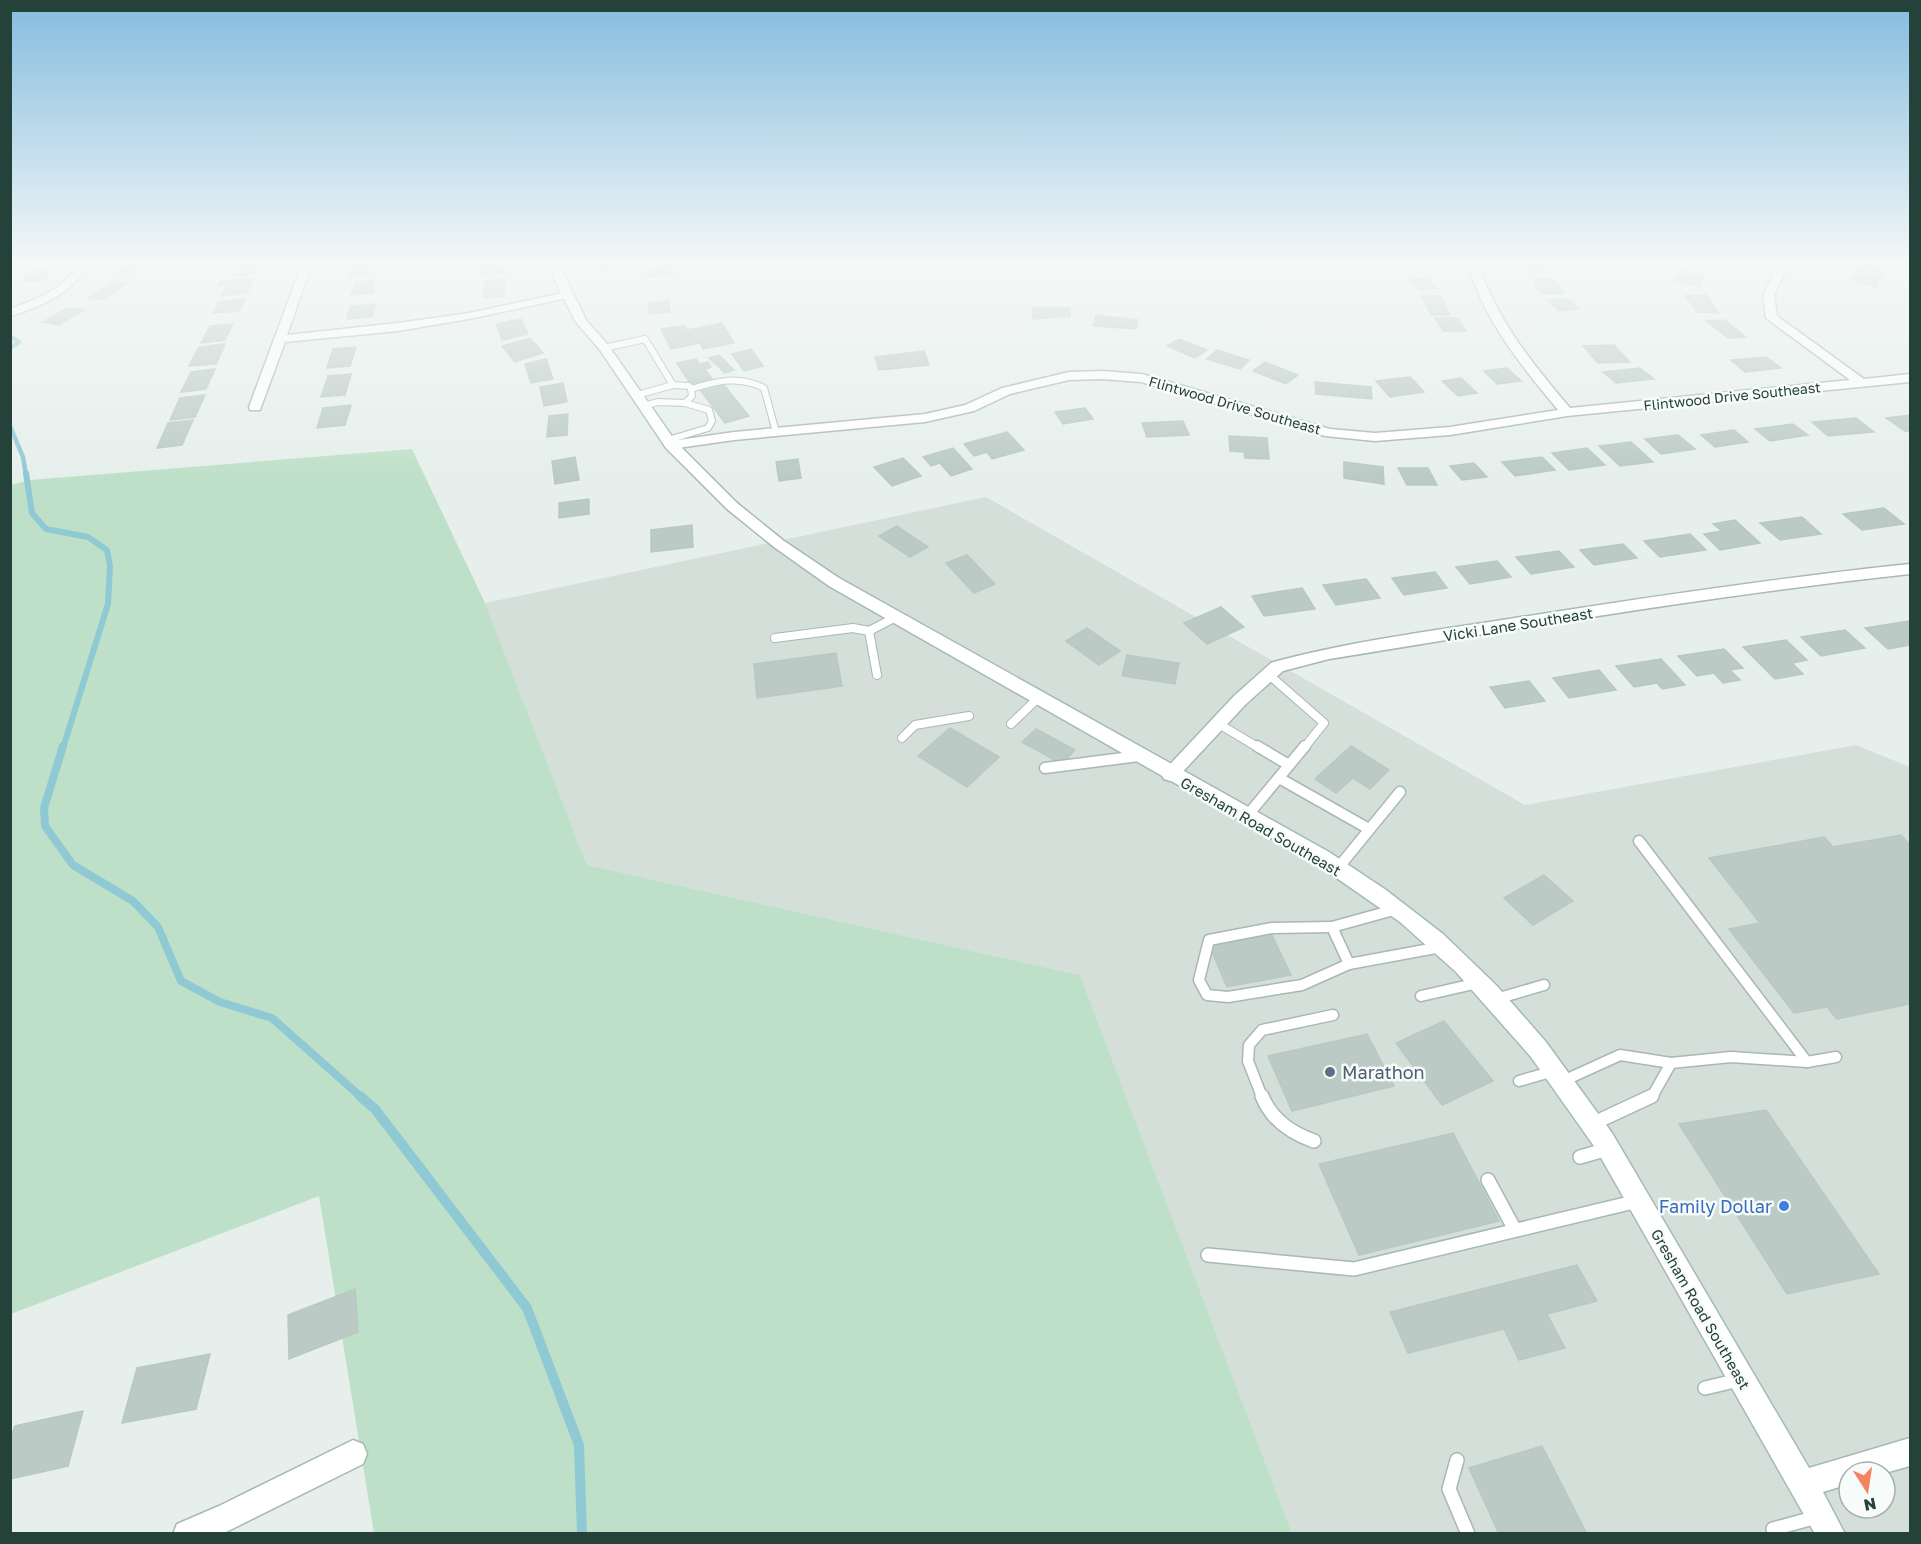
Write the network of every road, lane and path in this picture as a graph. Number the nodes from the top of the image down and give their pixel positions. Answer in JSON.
{"nodes":[{"id":1,"x":282,"y":333,"type":"edge"},
{"id":2,"x":338,"y":333,"type":"edge"},
{"id":3,"x":591,"y":333,"type":"edge"},
{"id":4,"x":1505,"y":333,"type":"edge"},
{"id":5,"x":1793,"y":333,"type":"edge"},
{"id":6,"x":280,"y":339,"type":"junction"},
{"id":7,"x":604,"y":348,"type":"junction"},
{"id":8,"x":1911,"y":378,"type":"edge"},
{"id":9,"x":1862,"y":383,"type":"junction"},
{"id":10,"x":673,"y":385,"type":"junction"},
{"id":11,"x":691,"y":389,"type":"junction"},
{"id":12,"x":641,"y":400,"type":"junction"},
{"id":13,"x":685,"y":403,"type":"junction"},
{"id":14,"x":255,"y":407,"type":"dead end"},
{"id":15,"x":1567,"y":412,"type":"junction"},
{"id":16,"x":776,"y":432,"type":"junction"},
{"id":17,"x":670,"y":443,"type":"junction"},
{"id":18,"x":1911,"y":569,"type":"edge"},
{"id":19,"x":896,"y":617,"type":"junction"},
{"id":20,"x":869,"y":631,"type":"junction"},
{"id":21,"x":775,"y":638,"type":"dead end"},
{"id":22,"x":1268,"y":674,"type":"junction"},
{"id":23,"x":877,"y":675,"type":"dead end"},
{"id":24,"x":1038,"y":698,"type":"junction"},
{"id":25,"x":969,"y":716,"type":"dead end"},
{"id":26,"x":1011,"y":724,"type":"dead end"},
{"id":27,"x":1219,"y":724,"type":"junction"},
{"id":28,"x":902,"y":738,"type":"dead end"},
{"id":29,"x":1139,"y":756,"type":"junction"},
{"id":30,"x":1289,"y":765,"type":"junction"},
{"id":31,"x":1046,"y":768,"type":"dead end"},
{"id":32,"x":1170,"y":774,"type":"junction"},
{"id":33,"x":1279,"y":778,"type":"junction"},
{"id":34,"x":1400,"y":792,"type":"dead end"},
{"id":35,"x":1247,"y":816,"type":"junction"},
{"id":36,"x":1369,"y":830,"type":"junction"},
{"id":37,"x":1639,"y":841,"type":"dead end"},
{"id":38,"x":1338,"y":868,"type":"junction"},
{"id":39,"x":1397,"y":909,"type":"junction"},
{"id":40,"x":1332,"y":927,"type":"junction"},
{"id":41,"x":1442,"y":946,"type":"junction"},
{"id":42,"x":1349,"y":964,"type":"junction"},
{"id":43,"x":1480,"y":983,"type":"junction"},
{"id":44,"x":1544,"y":985,"type":"dead end"},
{"id":45,"x":1420,"y":996,"type":"dead end"},
{"id":46,"x":1496,"y":999,"type":"junction"},
{"id":47,"x":1333,"y":1015,"type":"dead end"},
{"id":48,"x":1836,"y":1057,"type":"dead end"},
{"id":49,"x":1807,"y":1062,"type":"junction"},
{"id":50,"x":1671,"y":1063,"type":"junction"},
{"id":51,"x":1559,"y":1076,"type":"junction"},
{"id":52,"x":1519,"y":1081,"type":"dead end"},
{"id":53,"x":1592,"y":1124,"type":"junction"},
{"id":54,"x":1314,"y":1141,"type":"dead end"},
{"id":55,"x":1608,"y":1149,"type":"junction"},
{"id":56,"x":1580,"y":1157,"type":"dead end"},
{"id":57,"x":1488,"y":1180,"type":"dead end"},
{"id":58,"x":1638,"y":1201,"type":"junction"},
{"id":59,"x":1515,"y":1230,"type":"junction"},
{"id":60,"x":1208,"y":1255,"type":"dead end"},
{"id":61,"x":1741,"y":1380,"type":"junction"},
{"id":62,"x":1705,"y":1388,"type":"dead end"},
{"id":63,"x":1911,"y":1452,"type":"edge"},
{"id":64,"x":353,"y":1454,"type":"dead end"},
{"id":65,"x":1457,"y":1460,"type":"dead end"},
{"id":66,"x":1802,"y":1484,"type":"junction"},
{"id":67,"x":1826,"y":1525,"type":"edge"},
{"id":68,"x":1773,"y":1529,"type":"dead end"},
{"id":69,"x":187,"y":1533,"type":"edge"},
{"id":70,"x":1468,"y":1533,"type":"edge"}],
"edges":[{"from":1,"to":6,"type":"street"},
{"from":2,"to":6,"type":"street"},
{"from":3,"to":7,"type":"street","name":"Gresham Road Southeast"},
{"from":4,"to":15,"type":"street"},
{"from":5,"to":9,"type":"street"},
{"from":6,"to":14,"type":"street"},
{"from":7,"to":10,"type":"lane"},
{"from":7,"to":12,"type":"street","name":"Gresham Road Southeast"},
{"from":8,"to":9,"type":"street","name":"Flintwood Drive Southeast"},
{"from":9,"to":15,"type":"street","name":"Flintwood Drive Southeast"},
{"from":10,"to":11,"type":"lane"},
{"from":10,"to":12,"type":"lane"},
{"from":11,"to":13,"type":"lane"},
{"from":11,"to":16,"type":"lane"},
{"from":12,"to":13,"type":"lane"},
{"from":12,"to":17,"type":"street","name":"Gresham Road Southeast"},
{"from":13,"to":17,"type":"lane"},
{"from":15,"to":16,"type":"street","name":"Flintwood Drive Southeast"},
{"from":16,"to":17,"type":"street","name":"Flintwood Drive Southeast"},
{"from":17,"to":19,"type":"street","name":"Gresham Road Southeast"},
{"from":18,"to":22,"type":"street","name":"Vicki Lane Southeast"},
{"from":19,"to":20,"type":"lane"},
{"from":19,"to":24,"type":"street","name":"Gresham Road Southeast"},
{"from":20,"to":21,"type":"lane"},
{"from":20,"to":23,"type":"lane"},
{"from":22,"to":27,"type":"street","name":"Vicki Lane Southeast"},
{"from":22,"to":30,"type":"lane"},
{"from":24,"to":26,"type":"lane"},
{"from":24,"to":29,"type":"street","name":"Gresham Road Southeast"},
{"from":25,"to":28,"type":"lane"},
{"from":27,"to":30,"type":"lane"},
{"from":27,"to":32,"type":"street","name":"Vicki Lane Southeast"},
{"from":29,"to":31,"type":"lane"},
{"from":29,"to":32,"type":"street","name":"Gresham Road Southeast"},
{"from":30,"to":33,"type":"lane"},
{"from":32,"to":35,"type":"street","name":"Gresham Road Southeast"},
{"from":33,"to":35,"type":"lane"},
{"from":33,"to":36,"type":"lane"},
{"from":34,"to":36,"type":"lane"},
{"from":35,"to":38,"type":"street","name":"Gresham Road Southeast"},
{"from":36,"to":38,"type":"lane"},
{"from":37,"to":49,"type":"lane"},
{"from":38,"to":39,"type":"street","name":"Gresham Road Southeast"},
{"from":39,"to":40,"type":"lane"},
{"from":39,"to":41,"type":"street","name":"Gresham Road Southeast"},
{"from":40,"to":42,"type":"lane"},
{"from":40,"to":42,"type":"lane"},
{"from":41,"to":42,"type":"lane"},
{"from":41,"to":43,"type":"street","name":"Gresham Road Southeast"},
{"from":43,"to":45,"type":"lane"},
{"from":43,"to":46,"type":"street","name":"Gresham Road Southeast"},
{"from":44,"to":46,"type":"lane"},
{"from":46,"to":51,"type":"street","name":"Gresham Road Southeast"},
{"from":47,"to":54,"type":"lane"},
{"from":48,"to":49,"type":"lane"},
{"from":49,"to":50,"type":"lane"},
{"from":50,"to":51,"type":"lane"},
{"from":50,"to":53,"type":"lane"},
{"from":51,"to":52,"type":"lane"},
{"from":51,"to":53,"type":"street","name":"Gresham Road Southeast"},
{"from":53,"to":55,"type":"street","name":"Gresham Road Southeast"},
{"from":55,"to":56,"type":"lane"},
{"from":55,"to":58,"type":"street","name":"Gresham Road Southeast"},
{"from":57,"to":59,"type":"lane"},
{"from":58,"to":59,"type":"lane"},
{"from":58,"to":61,"type":"street","name":"Gresham Road Southeast"},
{"from":59,"to":60,"type":"lane"},
{"from":61,"to":62,"type":"lane"},
{"from":61,"to":66,"type":"street","name":"Gresham Road Southeast"},
{"from":63,"to":66,"type":"street"},
{"from":64,"to":69,"type":"street"},
{"from":65,"to":70,"type":"lane"},
{"from":66,"to":67,"type":"street","name":"Gresham Road Southeast"},
{"from":67,"to":68,"type":"lane"}]}
